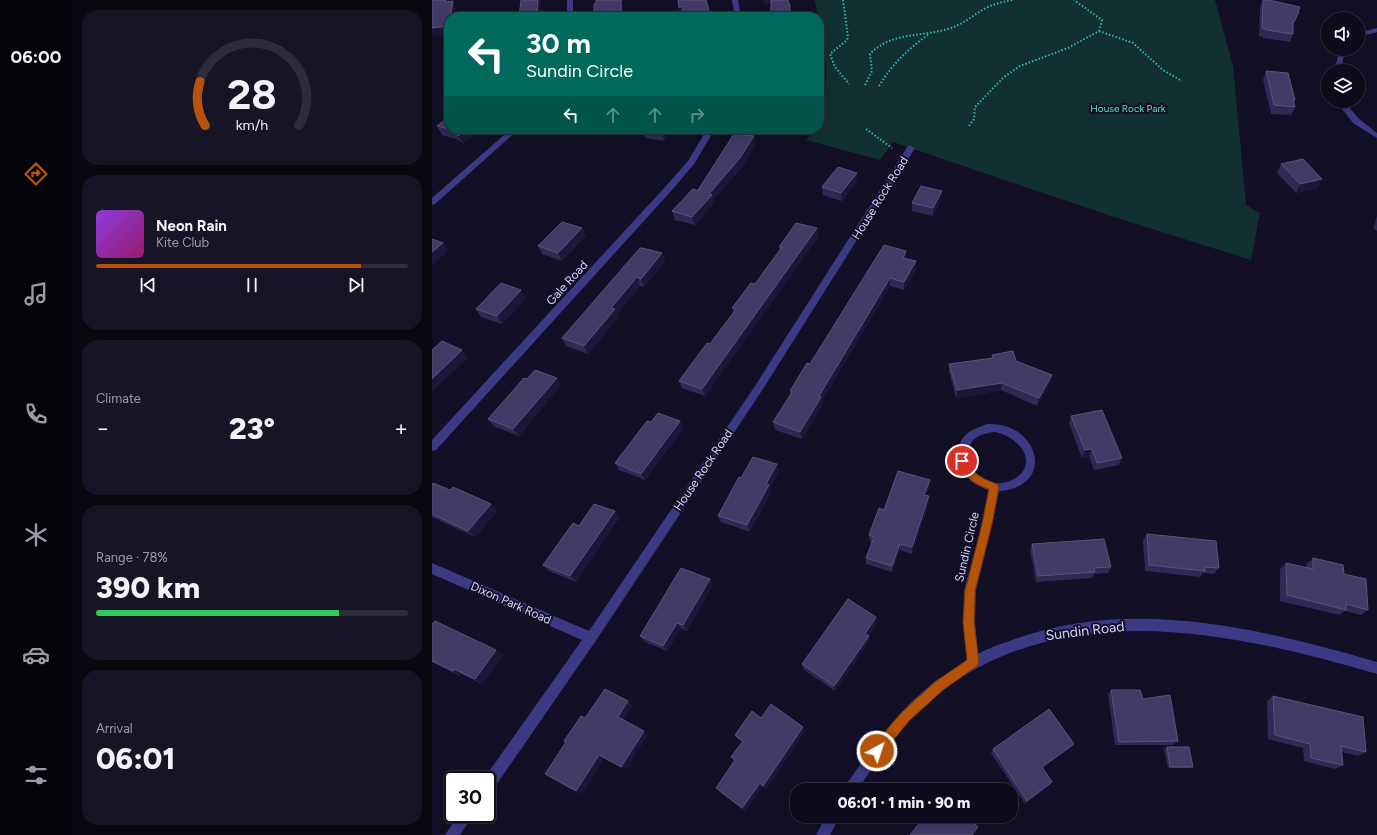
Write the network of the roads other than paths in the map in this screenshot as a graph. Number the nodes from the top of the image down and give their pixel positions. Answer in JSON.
{"nodes":[{"id":1,"x":570,"y":0,"type":"edge"},
{"id":2,"x":735,"y":0,"type":"edge"},
{"id":3,"x":570,"y":12,"type":"edge"},
{"id":4,"x":737,"y":12,"type":"edge"},
{"id":5,"x":1377,"y":30,"type":"edge"},
{"id":6,"x":1365,"y":33,"type":"edge"},
{"id":7,"x":1346,"y":108,"type":"edge"},
{"id":8,"x":509,"y":134,"type":"edge"},
{"id":9,"x":708,"y":134,"type":"edge"},
{"id":10,"x":1377,"y":136,"type":"edge"},
{"id":11,"x":911,"y":148,"type":"dead end"},
{"id":12,"x":432,"y":202,"type":"edge"},
{"id":13,"x":432,"y":447,"type":"edge"},
{"id":14,"x":994,"y":487,"type":"junction"},
{"id":15,"x":432,"y":568,"type":"edge"},
{"id":16,"x":591,"y":638,"type":"junction"},
{"id":17,"x":973,"y":662,"type":"junction"},
{"id":18,"x":1377,"y":668,"type":"edge"},
{"id":19,"x":496,"y":773,"type":"edge"},
{"id":20,"x":854,"y":783,"type":"edge"},
{"id":21,"x":461,"y":823,"type":"edge"},
{"id":22,"x":829,"y":823,"type":"edge"},
{"id":23,"x":452,"y":835,"type":"edge"},
{"id":24,"x":822,"y":835,"type":"edge"}],
"edges":[{"from":1,"to":3,"type":"street"},
{"from":2,"to":4,"type":"street"},
{"from":5,"to":6,"type":"street"},
{"from":7,"to":10,"type":"street"},
{"from":8,"to":12,"type":"street"},
{"from":9,"to":13,"type":"street","name":"Gale Road"},
{"from":11,"to":16,"type":"street","name":"House Rock Road"},
{"from":14,"to":14,"type":"street"},
{"from":14,"to":17,"type":"street","name":"Sundin Circle"},
{"from":15,"to":16,"type":"street","name":"Dixon Park Road"},
{"from":16,"to":19,"type":"street","name":"House Rock Road"},
{"from":17,"to":18,"type":"street","name":"Sundin Road"},
{"from":17,"to":20,"type":"street","name":"Sundin Road"},
{"from":21,"to":23,"type":"street"},
{"from":22,"to":24,"type":"street"}]}
